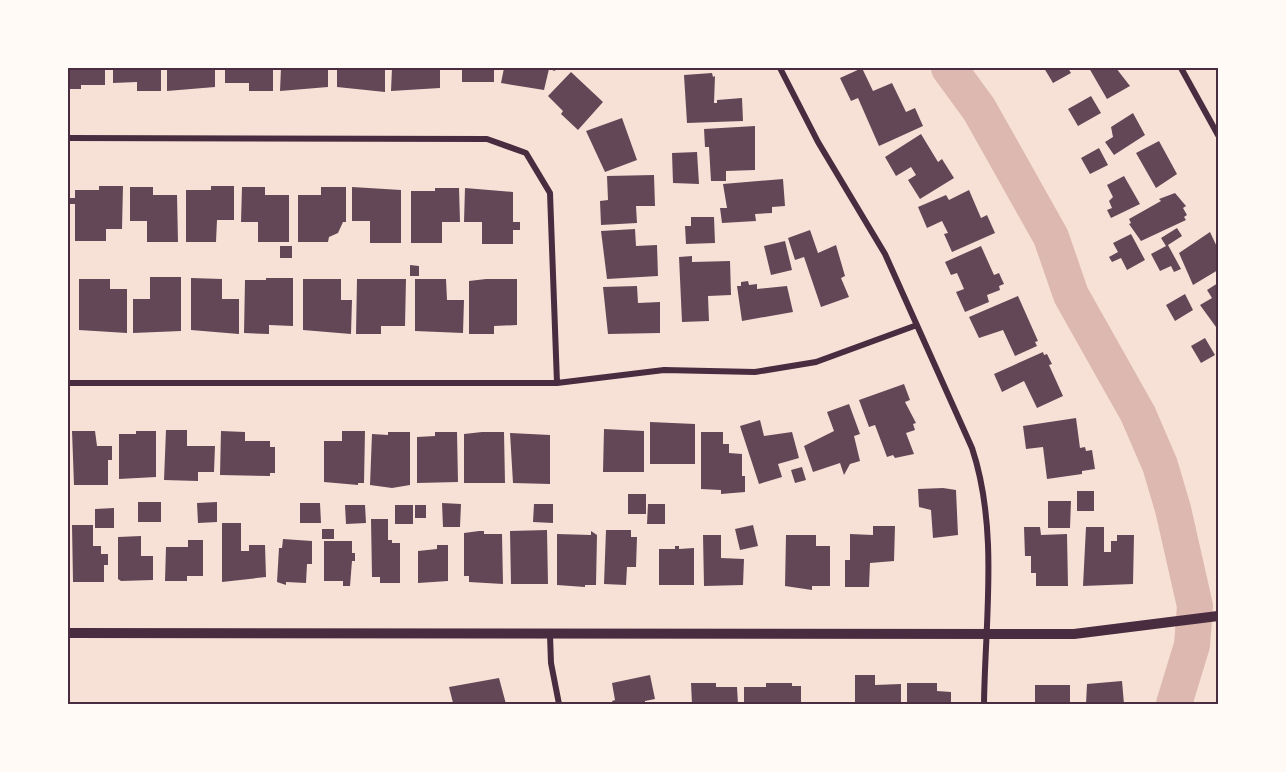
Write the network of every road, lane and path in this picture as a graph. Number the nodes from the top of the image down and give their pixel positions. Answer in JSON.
{"nodes":[{"id":1,"x":780,"y":68,"type":"edge"},
{"id":2,"x":1181,"y":68,"type":"edge"},
{"id":3,"x":1218,"y":135,"type":"edge"},
{"id":4,"x":68,"y":138,"type":"edge"},
{"id":5,"x":917,"y":325,"type":"junction"},
{"id":6,"x":68,"y":383,"type":"edge"},
{"id":7,"x":557,"y":383,"type":"junction"},
{"id":8,"x":1218,"y":616,"type":"edge"},
{"id":9,"x":68,"y":633,"type":"edge"},
{"id":10,"x":550,"y":635,"type":"junction"},
{"id":11,"x":986,"y":635,"type":"junction"},
{"id":12,"x":560,"y":705,"type":"edge"},
{"id":13,"x":984,"y":705,"type":"edge"}],
"edges":[{"from":1,"to":5,"type":"street"},
{"from":2,"to":3,"type":"street"},
{"from":4,"to":7,"type":"street"},
{"from":5,"to":7,"type":"street"},
{"from":5,"to":11,"type":"street"},
{"from":6,"to":7,"type":"street"},
{"from":8,"to":11,"type":"street"},
{"from":9,"to":10,"type":"street"},
{"from":10,"to":11,"type":"street"},
{"from":10,"to":12,"type":"street"},
{"from":11,"to":13,"type":"street"}]}
